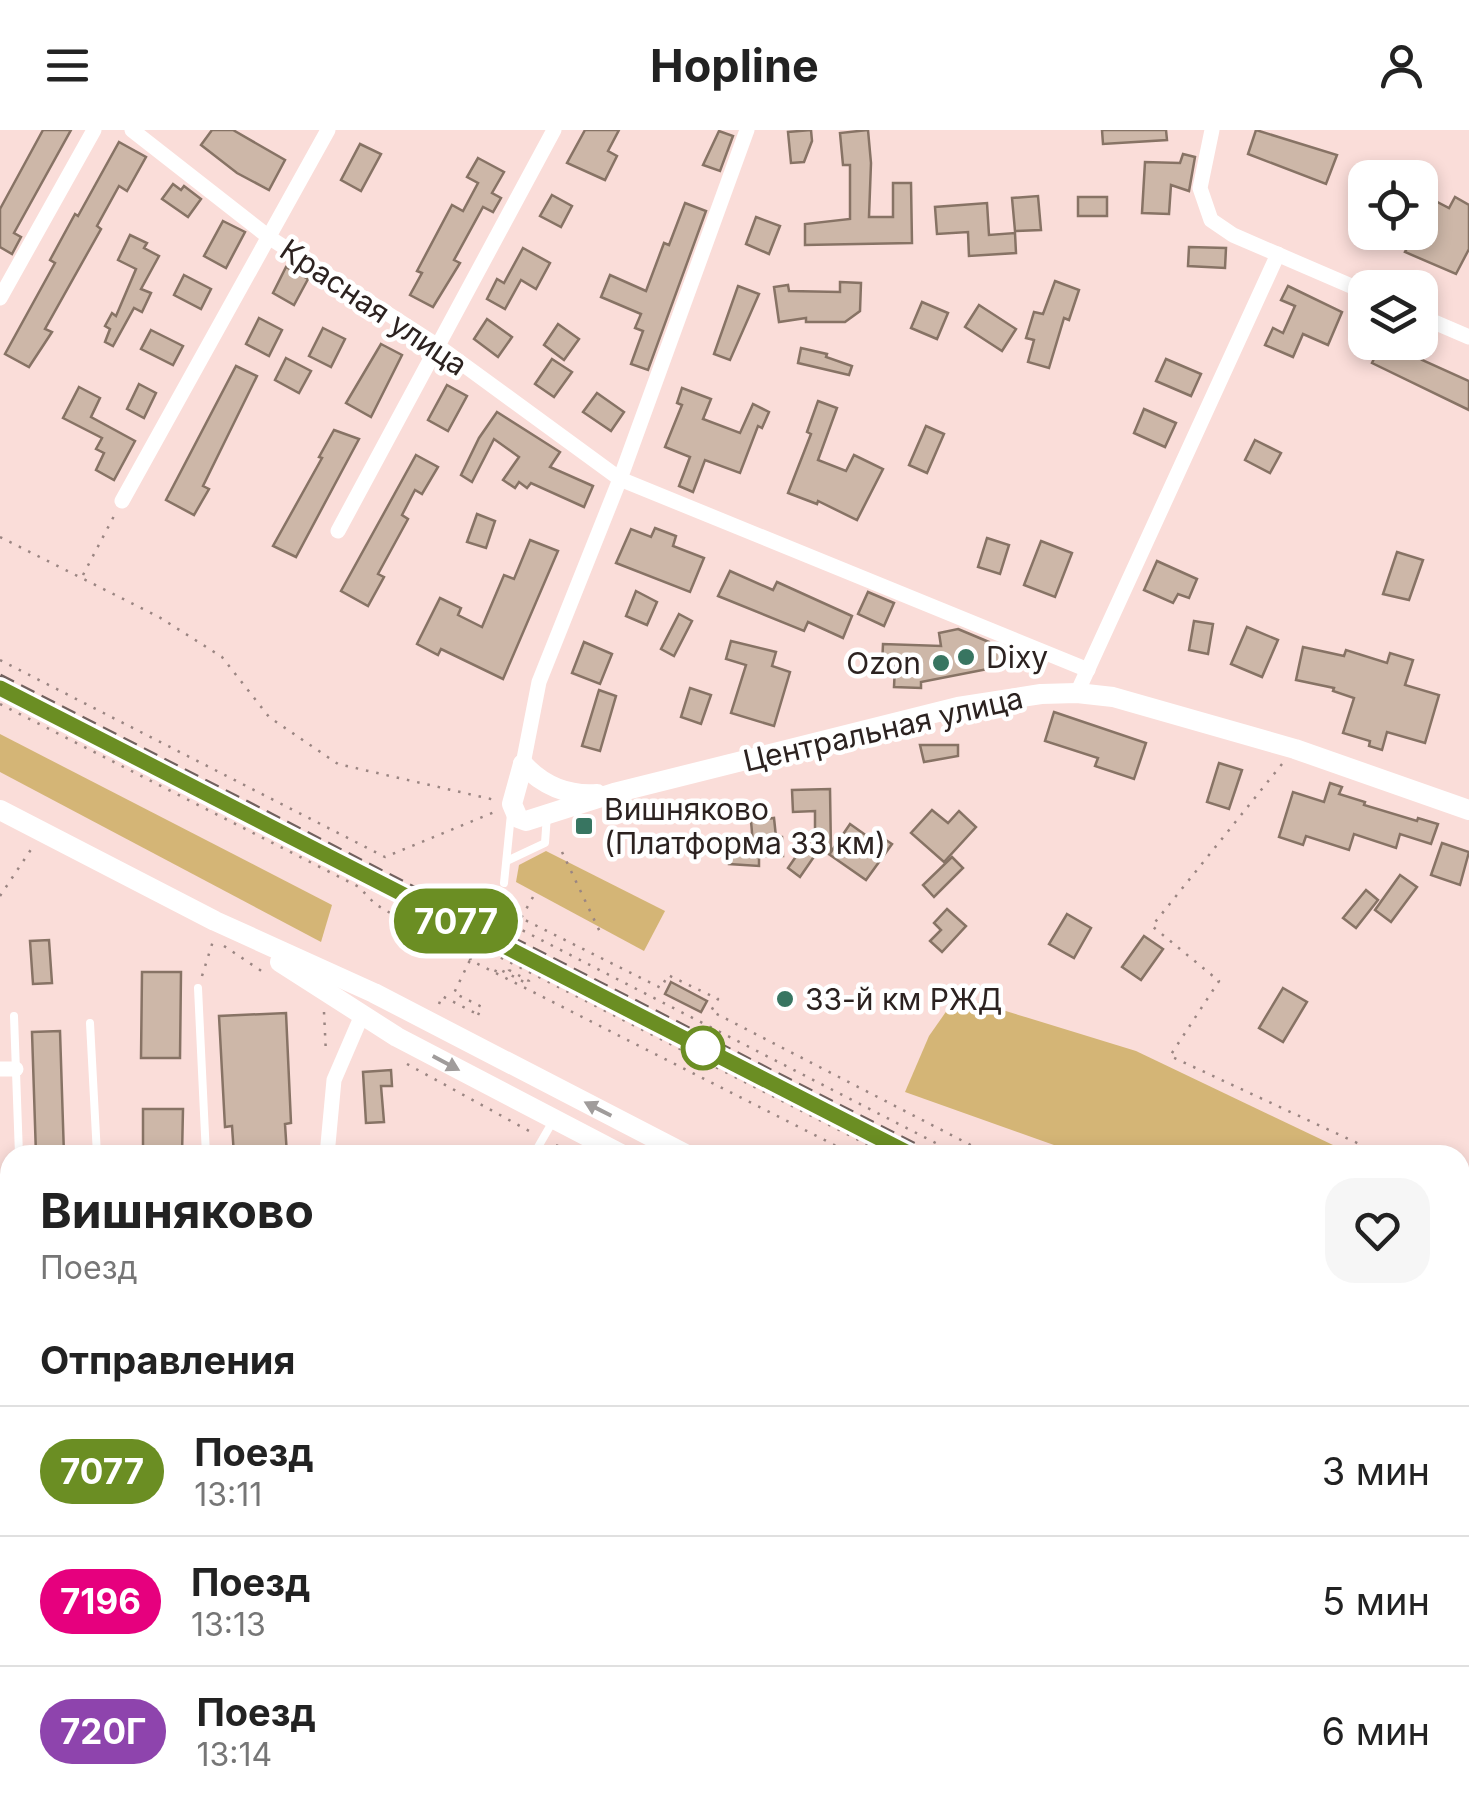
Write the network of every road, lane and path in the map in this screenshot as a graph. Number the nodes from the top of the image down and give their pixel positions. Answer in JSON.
{"nodes":[{"id":1,"x":94,"y":130,"type":"edge"},
{"id":2,"x":132,"y":130,"type":"edge"},
{"id":3,"x":328,"y":130,"type":"edge"},
{"id":4,"x":554,"y":130,"type":"edge"},
{"id":5,"x":747,"y":130,"type":"edge"},
{"id":6,"x":1212,"y":130,"type":"edge"},
{"id":7,"x":270,"y":238,"type":"junction"},
{"id":8,"x":1278,"y":254,"type":"junction"},
{"id":9,"x":1348,"y":285,"type":"edge"},
{"id":10,"x":0,"y":298,"type":"edge"},
{"id":11,"x":1438,"y":324,"type":"edge"},
{"id":12,"x":1469,"y":337,"type":"edge"},
{"id":13,"x":438,"y":346,"type":"junction"},
{"id":14,"x":620,"y":479,"type":"junction"},
{"id":15,"x":122,"y":502,"type":"joint"},
{"id":16,"x":338,"y":531,"type":"dead end"},
{"id":17,"x":0,"y":537,"type":"edge"},
{"id":18,"x":82,"y":578,"type":"junction"},
{"id":19,"x":0,"y":660,"type":"edge"},
{"id":20,"x":1088,"y":670,"type":"junction"},
{"id":21,"x":1077,"y":693,"type":"junction"},
{"id":22,"x":0,"y":704,"type":"edge"},
{"id":23,"x":1294,"y":749,"type":"junction"},
{"id":24,"x":523,"y":764,"type":"junction"},
{"id":25,"x":614,"y":792,"type":"junction"},
{"id":26,"x":0,"y":810,"type":"edge"},
{"id":27,"x":1469,"y":810,"type":"edge"},
{"id":28,"x":528,"y":813,"type":"junction"},
{"id":29,"x":36,"y":843,"type":"dead end"},
{"id":30,"x":562,"y":852,"type":"dead end"},
{"id":31,"x":506,"y":861,"type":"junction"},
{"id":32,"x":504,"y":882,"type":"dead end"},
{"id":33,"x":0,"y":896,"type":"edge"},
{"id":34,"x":533,"y":897,"type":"dead end"},
{"id":35,"x":522,"y":917,"type":"junction"},
{"id":36,"x":215,"y":921,"type":"junction"},
{"id":37,"x":600,"y":932,"type":"dead end"},
{"id":38,"x":458,"y":953,"type":"junction"},
{"id":39,"x":470,"y":960,"type":"junction"},
{"id":40,"x":512,"y":963,"type":"junction"},
{"id":41,"x":617,"y":966,"type":"junction"},
{"id":42,"x":495,"y":972,"type":"junction"},
{"id":43,"x":611,"y":977,"type":"junction"},
{"id":44,"x":276,"y":980,"type":"dead end"},
{"id":45,"x":198,"y":988,"type":"joint"},
{"id":46,"x":374,"y":993,"type":"junction"},
{"id":47,"x":442,"y":996,"type":"dead end"},
{"id":48,"x":324,"y":1011,"type":"dead end"},
{"id":49,"x":362,"y":1014,"type":"junction"},
{"id":50,"x":14,"y":1016,"type":"dead end"},
{"id":51,"x":90,"y":1023,"type":"dead end"},
{"id":52,"x":756,"y":1034,"type":"junction"},
{"id":53,"x":748,"y":1047,"type":"junction"},
{"id":54,"x":326,"y":1056,"type":"dead end"},
{"id":55,"x":407,"y":1064,"type":"dead end"},
{"id":56,"x":8,"y":1069,"type":"edge"},
{"id":57,"x":554,"y":1119,"type":"junction"},
{"id":58,"x":541,"y":1143,"type":"junction"},
{"id":59,"x":18,"y":1145,"type":"edge"},
{"id":60,"x":96,"y":1145,"type":"edge"},
{"id":61,"x":206,"y":1145,"type":"edge"},
{"id":62,"x":327,"y":1145,"type":"edge"},
{"id":63,"x":547,"y":1145,"type":"edge"},
{"id":64,"x":603,"y":1145,"type":"edge"},
{"id":65,"x":668,"y":1145,"type":"edge"},
{"id":66,"x":834,"y":1145,"type":"edge"},
{"id":67,"x":868,"y":1145,"type":"edge"},
{"id":68,"x":939,"y":1145,"type":"edge"},
{"id":69,"x":971,"y":1145,"type":"edge"},
{"id":70,"x":1361,"y":1145,"type":"edge"}],
"edges":[{"from":1,"to":10,"type":"street"},
{"from":2,"to":7,"type":"street","name":"Красная улица"},
{"from":3,"to":7,"type":"street"},
{"from":4,"to":13,"type":"street"},
{"from":5,"to":14,"type":"street"},
{"from":6,"to":8,"type":"street"},
{"from":7,"to":13,"type":"street","name":"Красная улица"},
{"from":7,"to":15,"type":"street"},
{"from":8,"to":9,"type":"street"},
{"from":8,"to":20,"type":"street"},
{"from":11,"to":12,"type":"street"},
{"from":13,"to":14,"type":"street","name":"Красная улица"},
{"from":13,"to":16,"type":"street"},
{"from":14,"to":20,"type":"street","name":"Красная улица"},
{"from":14,"to":24,"type":"street"},
{"from":15,"to":18,"type":"path"},
{"from":17,"to":18,"type":"path"},
{"from":18,"to":28,"type":"path"},
{"from":19,"to":28,"type":"path"},
{"from":20,"to":21,"type":"street"},
{"from":21,"to":23,"type":"main road","name":"Центральная улица"},
{"from":21,"to":25,"type":"main road","name":"Центральная улица"},
{"from":22,"to":38,"type":"path"},
{"from":23,"to":27,"type":"main road","name":"Центральная улица"},
{"from":23,"to":70,"type":"path"},
{"from":24,"to":25,"type":"main road"},
{"from":24,"to":28,"type":"main road"},
{"from":25,"to":28,"type":"main road","name":"Центральная улица"},
{"from":26,"to":36,"type":"main road"},
{"from":28,"to":31,"type":"lane"},
{"from":28,"to":31,"type":"lane"},
{"from":29,"to":33,"type":"path"},
{"from":30,"to":37,"type":"path"},
{"from":31,"to":32,"type":"lane"},
{"from":34,"to":35,"type":"path"},
{"from":35,"to":38,"type":"path"},
{"from":35,"to":41,"type":"path"},
{"from":35,"to":43,"type":"path"},
{"from":36,"to":46,"type":"main road"},
{"from":36,"to":49,"type":"main road"},
{"from":38,"to":39,"type":"path"},
{"from":39,"to":40,"type":"path"},
{"from":39,"to":42,"type":"path"},
{"from":39,"to":47,"type":"path"},
{"from":40,"to":42,"type":"path"},
{"from":40,"to":67,"type":"path"},
{"from":41,"to":43,"type":"path"},
{"from":41,"to":52,"type":"path"},
{"from":42,"to":66,"type":"path"},
{"from":43,"to":53,"type":"path"},
{"from":44,"to":45,"type":"path"},
{"from":45,"to":61,"type":"lane"},
{"from":46,"to":49,"type":"main road"},
{"from":65,"to":46,"type":"main road","one_way":true},
{"from":48,"to":54,"type":"path"},
{"from":49,"to":57,"type":"main road","one_way":true},
{"from":49,"to":62,"type":"street"},
{"from":50,"to":56,"type":"lane"},
{"from":51,"to":60,"type":"lane"},
{"from":52,"to":53,"type":"path"},
{"from":52,"to":69,"type":"path"},
{"from":53,"to":68,"type":"path"},
{"from":55,"to":58,"type":"path"},
{"from":56,"to":59,"type":"lane"},
{"from":57,"to":58,"type":"lane"},
{"from":57,"to":64,"type":"main road"},
{"from":58,"to":63,"type":"path"}]}
